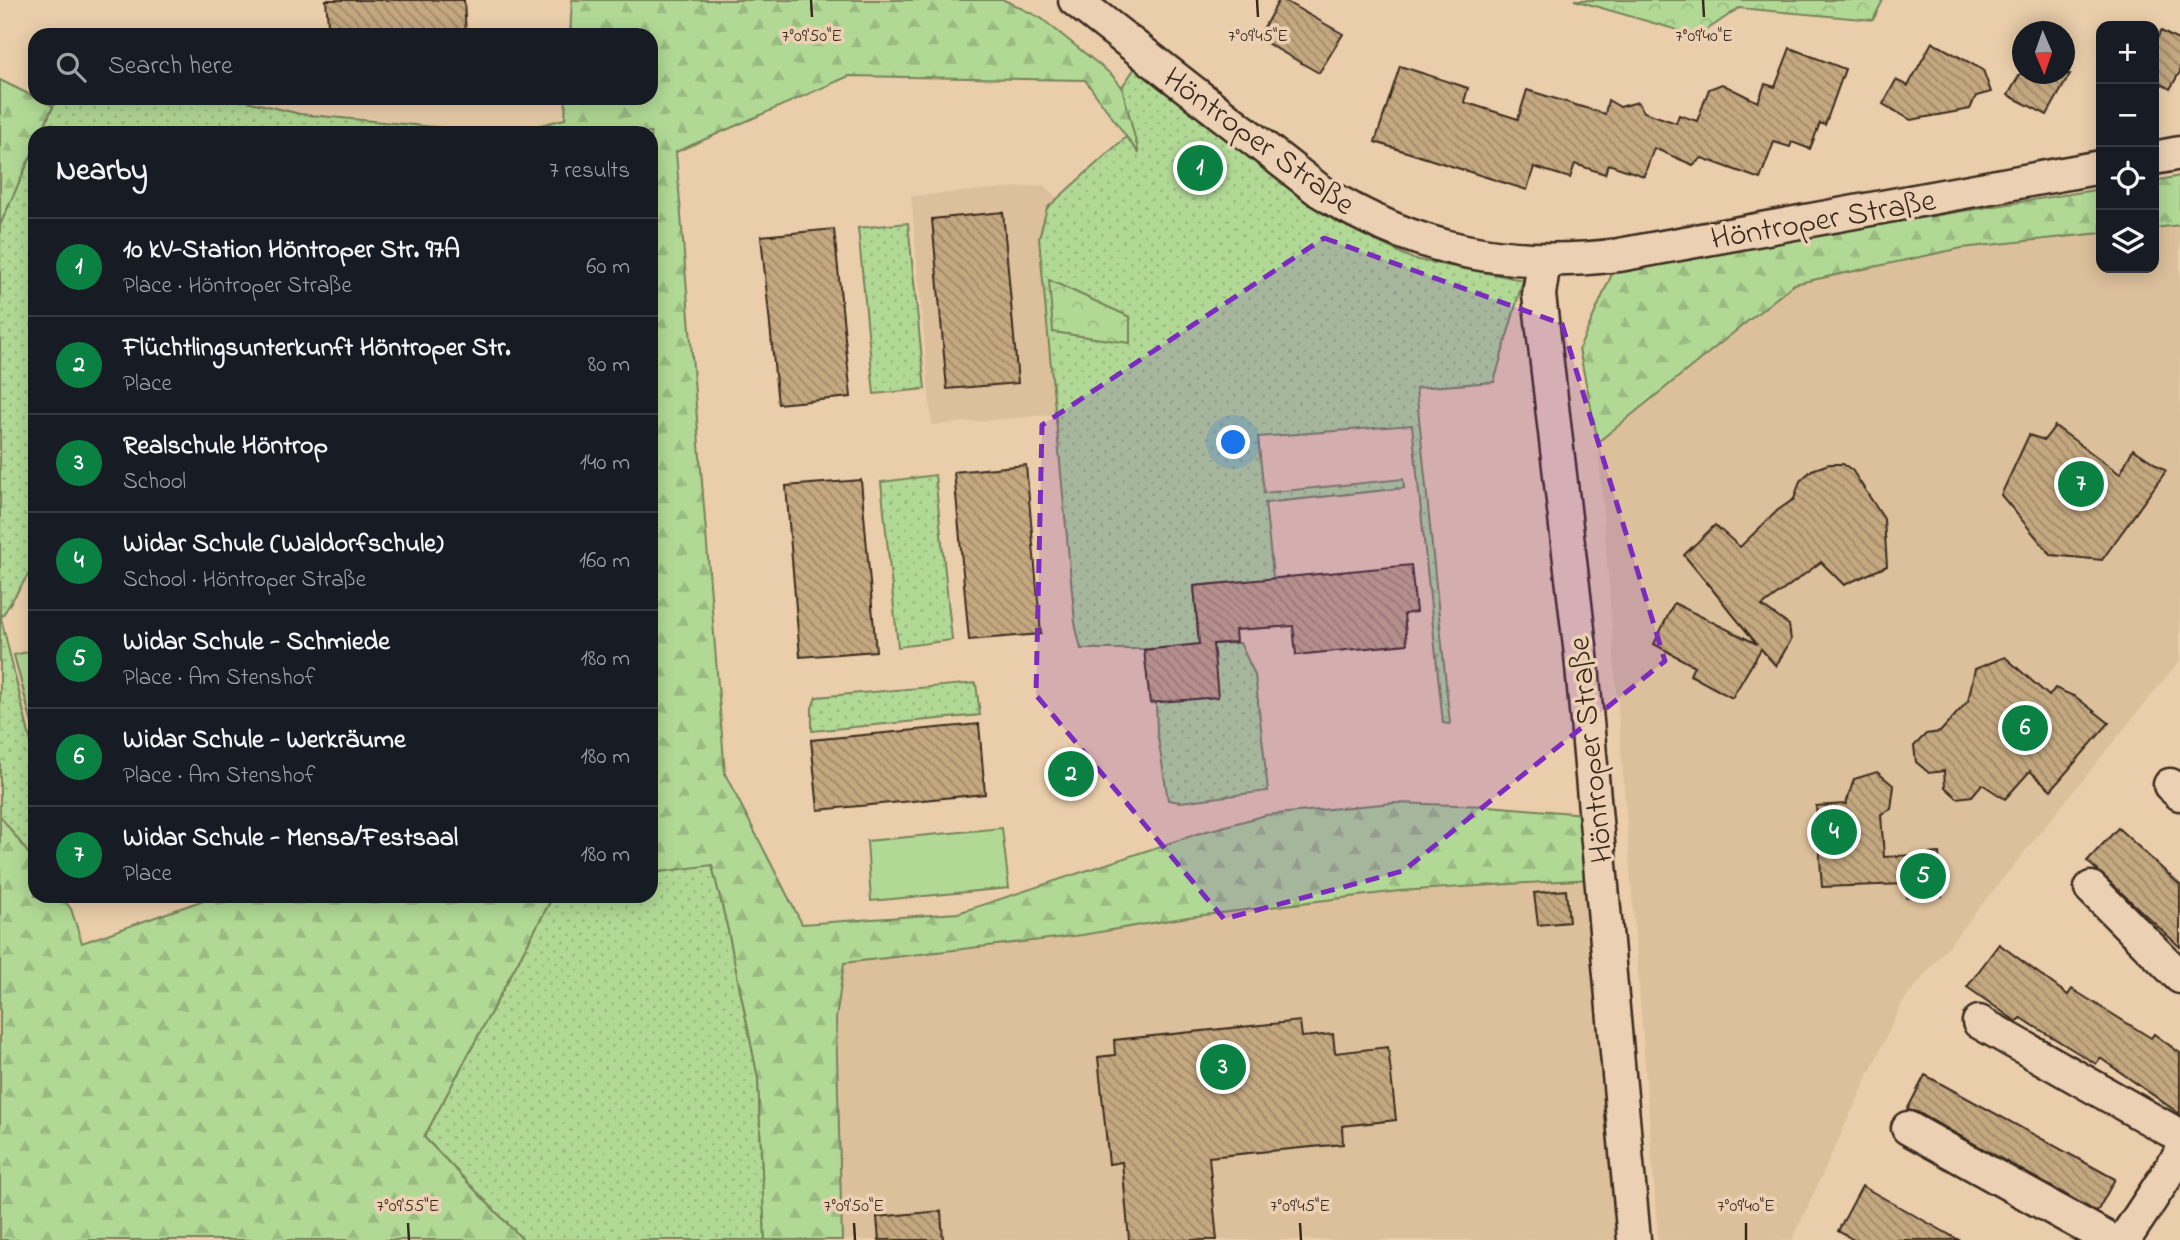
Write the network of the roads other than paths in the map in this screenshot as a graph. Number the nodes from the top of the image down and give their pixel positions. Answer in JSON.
{"nodes":[{"id":1,"x":1075,"y":0,"type":"edge"},
{"id":2,"x":2180,"y":153,"type":"edge"},
{"id":3,"x":2159,"y":157,"type":"edge"},
{"id":4,"x":2096,"y":168,"type":"edge"},
{"id":5,"x":1544,"y":261,"type":"junction"},
{"id":6,"x":2091,"y":888,"type":"dead end"},
{"id":7,"x":2180,"y":977,"type":"edge"},
{"id":8,"x":1979,"y":1022,"type":"dead end"},
{"id":9,"x":1908,"y":1128,"type":"dead end"},
{"id":10,"x":2180,"y":1136,"type":"edge"},
{"id":11,"x":2180,"y":1155,"type":"edge"},
{"id":12,"x":1634,"y":1240,"type":"edge"},
{"id":13,"x":2110,"y":1240,"type":"edge"},
{"id":14,"x":2124,"y":1240,"type":"edge"}],
"edges":[{"from":1,"to":5,"type":"street","name":"Höntroper Straße"},
{"from":2,"to":3,"type":"street"},
{"from":4,"to":5,"type":"street","name":"Höntroper Straße"},
{"from":5,"to":12,"type":"street","name":"Höntroper Straße"},
{"from":6,"to":7,"type":"street"},
{"from":8,"to":10,"type":"street"},
{"from":9,"to":13,"type":"street"},
{"from":11,"to":14,"type":"street"}]}
